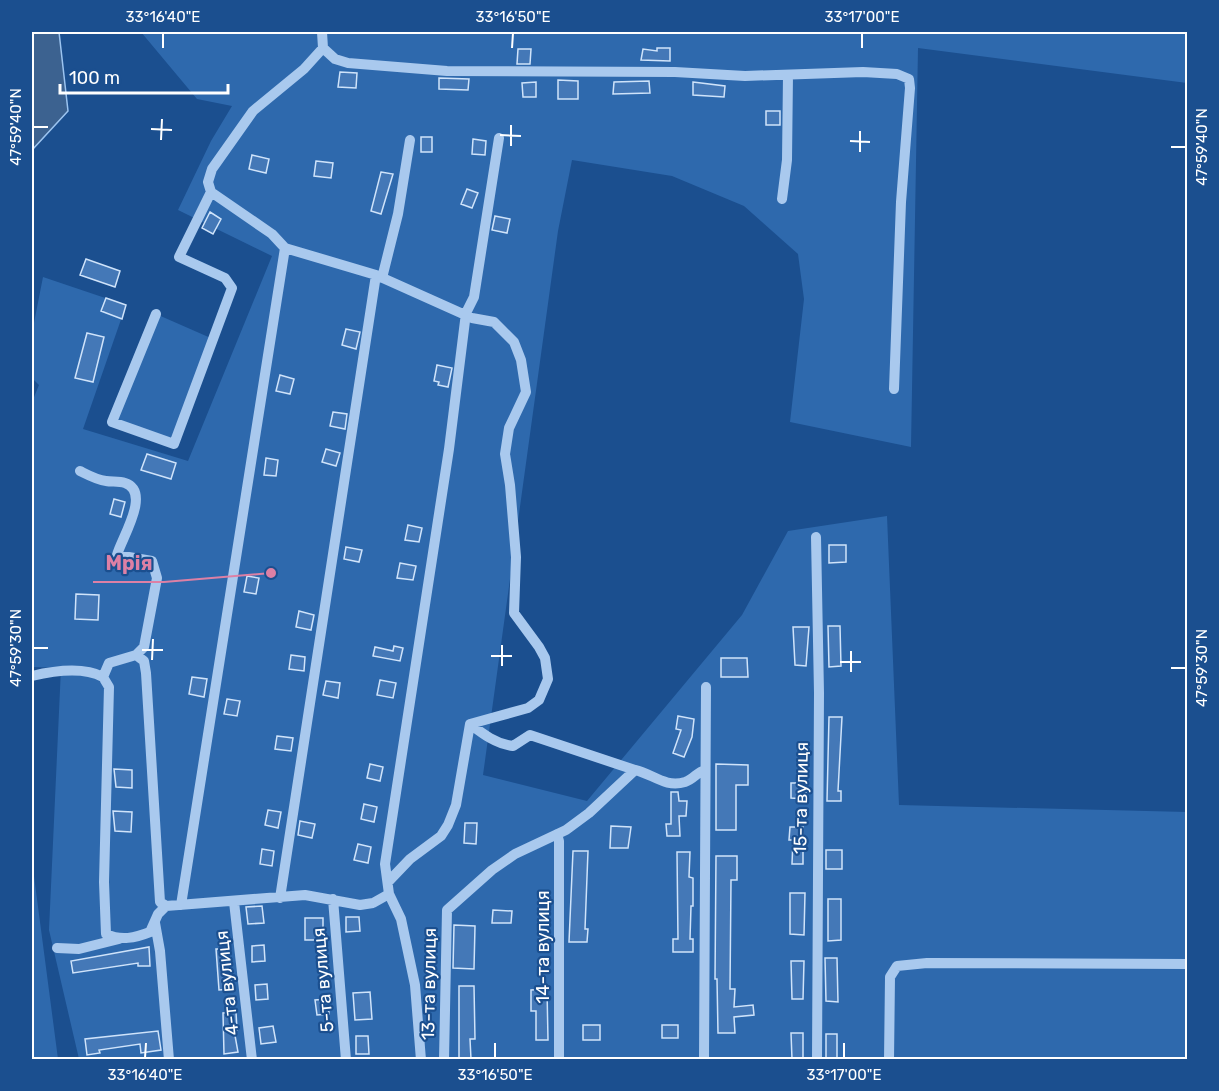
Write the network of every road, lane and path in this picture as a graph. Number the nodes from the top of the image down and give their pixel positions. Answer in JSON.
{"nodes":[{"id":1,"x":321,"y":32,"type":"edge"},
{"id":2,"x":323,"y":48,"type":"junction"},
{"id":3,"x":788,"y":75,"type":"junction"},
{"id":4,"x":499,"y":138,"type":"dead end"},
{"id":5,"x":410,"y":140,"type":"dead end"},
{"id":6,"x":211,"y":192,"type":"junction"},
{"id":7,"x":782,"y":199,"type":"dead end"},
{"id":8,"x":285,"y":248,"type":"junction"},
{"id":9,"x":379,"y":277,"type":"junction"},
{"id":10,"x":466,"y":313,"type":"junction"},
{"id":11,"x":156,"y":314,"type":"dead end"},
{"id":12,"x":894,"y":389,"type":"dead end"},
{"id":13,"x":80,"y":471,"type":"dead end"},
{"id":14,"x":816,"y":537,"type":"dead end"},
{"id":15,"x":136,"y":655,"type":"junction"},
{"id":16,"x":32,"y":676,"type":"edge"},
{"id":17,"x":103,"y":677,"type":"junction"},
{"id":18,"x":706,"y":687,"type":"dead end"},
{"id":19,"x":470,"y":724,"type":"junction"},
{"id":20,"x":635,"y":770,"type":"junction"},
{"id":21,"x":705,"y":770,"type":"junction"},
{"id":22,"x":557,"y":834,"type":"junction"},
{"id":23,"x":388,"y":882,"type":"junction"},
{"id":24,"x":389,"y":894,"type":"junction"},
{"id":25,"x":280,"y":897,"type":"junction"},
{"id":26,"x":333,"y":899,"type":"junction"},
{"id":27,"x":234,"y":902,"type":"junction"},
{"id":28,"x":182,"y":905,"type":"junction"},
{"id":29,"x":166,"y":906,"type":"junction"},
{"id":30,"x":155,"y":923,"type":"junction"},
{"id":31,"x":119,"y":939,"type":"junction"},
{"id":32,"x":57,"y":948,"type":"dead end"},
{"id":33,"x":1188,"y":964,"type":"edge"},
{"id":34,"x":169,"y":1058,"type":"edge"},
{"id":35,"x":252,"y":1059,"type":"edge"},
{"id":36,"x":346,"y":1059,"type":"edge"},
{"id":37,"x":421,"y":1059,"type":"edge"},
{"id":38,"x":444,"y":1059,"type":"edge"},
{"id":39,"x":559,"y":1059,"type":"edge"},
{"id":40,"x":704,"y":1059,"type":"edge"},
{"id":41,"x":817,"y":1059,"type":"edge"},
{"id":42,"x":890,"y":1059,"type":"edge"}],
"edges":[{"from":1,"to":2,"type":"street"},
{"from":2,"to":3,"type":"street"},
{"from":2,"to":6,"type":"street"},
{"from":3,"to":7,"type":"street"},
{"from":3,"to":12,"type":"street"},
{"from":4,"to":10,"type":"street"},
{"from":5,"to":9,"type":"street"},
{"from":6,"to":8,"type":"street"},
{"from":6,"to":11,"type":"street"},
{"from":8,"to":9,"type":"street"},
{"from":8,"to":28,"type":"street"},
{"from":9,"to":10,"type":"street"},
{"from":9,"to":25,"type":"street"},
{"from":10,"to":19,"type":"street"},
{"from":10,"to":23,"type":"street"},
{"from":13,"to":15,"type":"street"},
{"from":14,"to":41,"type":"street","name":"15-та вулиця"},
{"from":15,"to":17,"type":"street"},
{"from":15,"to":29,"type":"street"},
{"from":16,"to":17,"type":"street"},
{"from":17,"to":31,"type":"street"},
{"from":18,"to":21,"type":"street"},
{"from":19,"to":20,"type":"street"},
{"from":19,"to":23,"type":"street"},
{"from":20,"to":21,"type":"street"},
{"from":20,"to":22,"type":"street"},
{"from":21,"to":40,"type":"street"},
{"from":22,"to":38,"type":"street","name":"13-та вулиця"},
{"from":22,"to":39,"type":"street","name":"14-та вулиця"},
{"from":23,"to":24,"type":"street"},
{"from":24,"to":26,"type":"street"},
{"from":24,"to":37,"type":"street"},
{"from":25,"to":26,"type":"street"},
{"from":25,"to":27,"type":"street"},
{"from":26,"to":36,"type":"street","name":"5-та вулиця"},
{"from":27,"to":28,"type":"street"},
{"from":27,"to":35,"type":"street","name":"4-та вулиця"},
{"from":28,"to":29,"type":"street"},
{"from":29,"to":30,"type":"street"},
{"from":30,"to":31,"type":"street"},
{"from":30,"to":34,"type":"street"},
{"from":31,"to":32,"type":"street"},
{"from":33,"to":42,"type":"street"}]}
